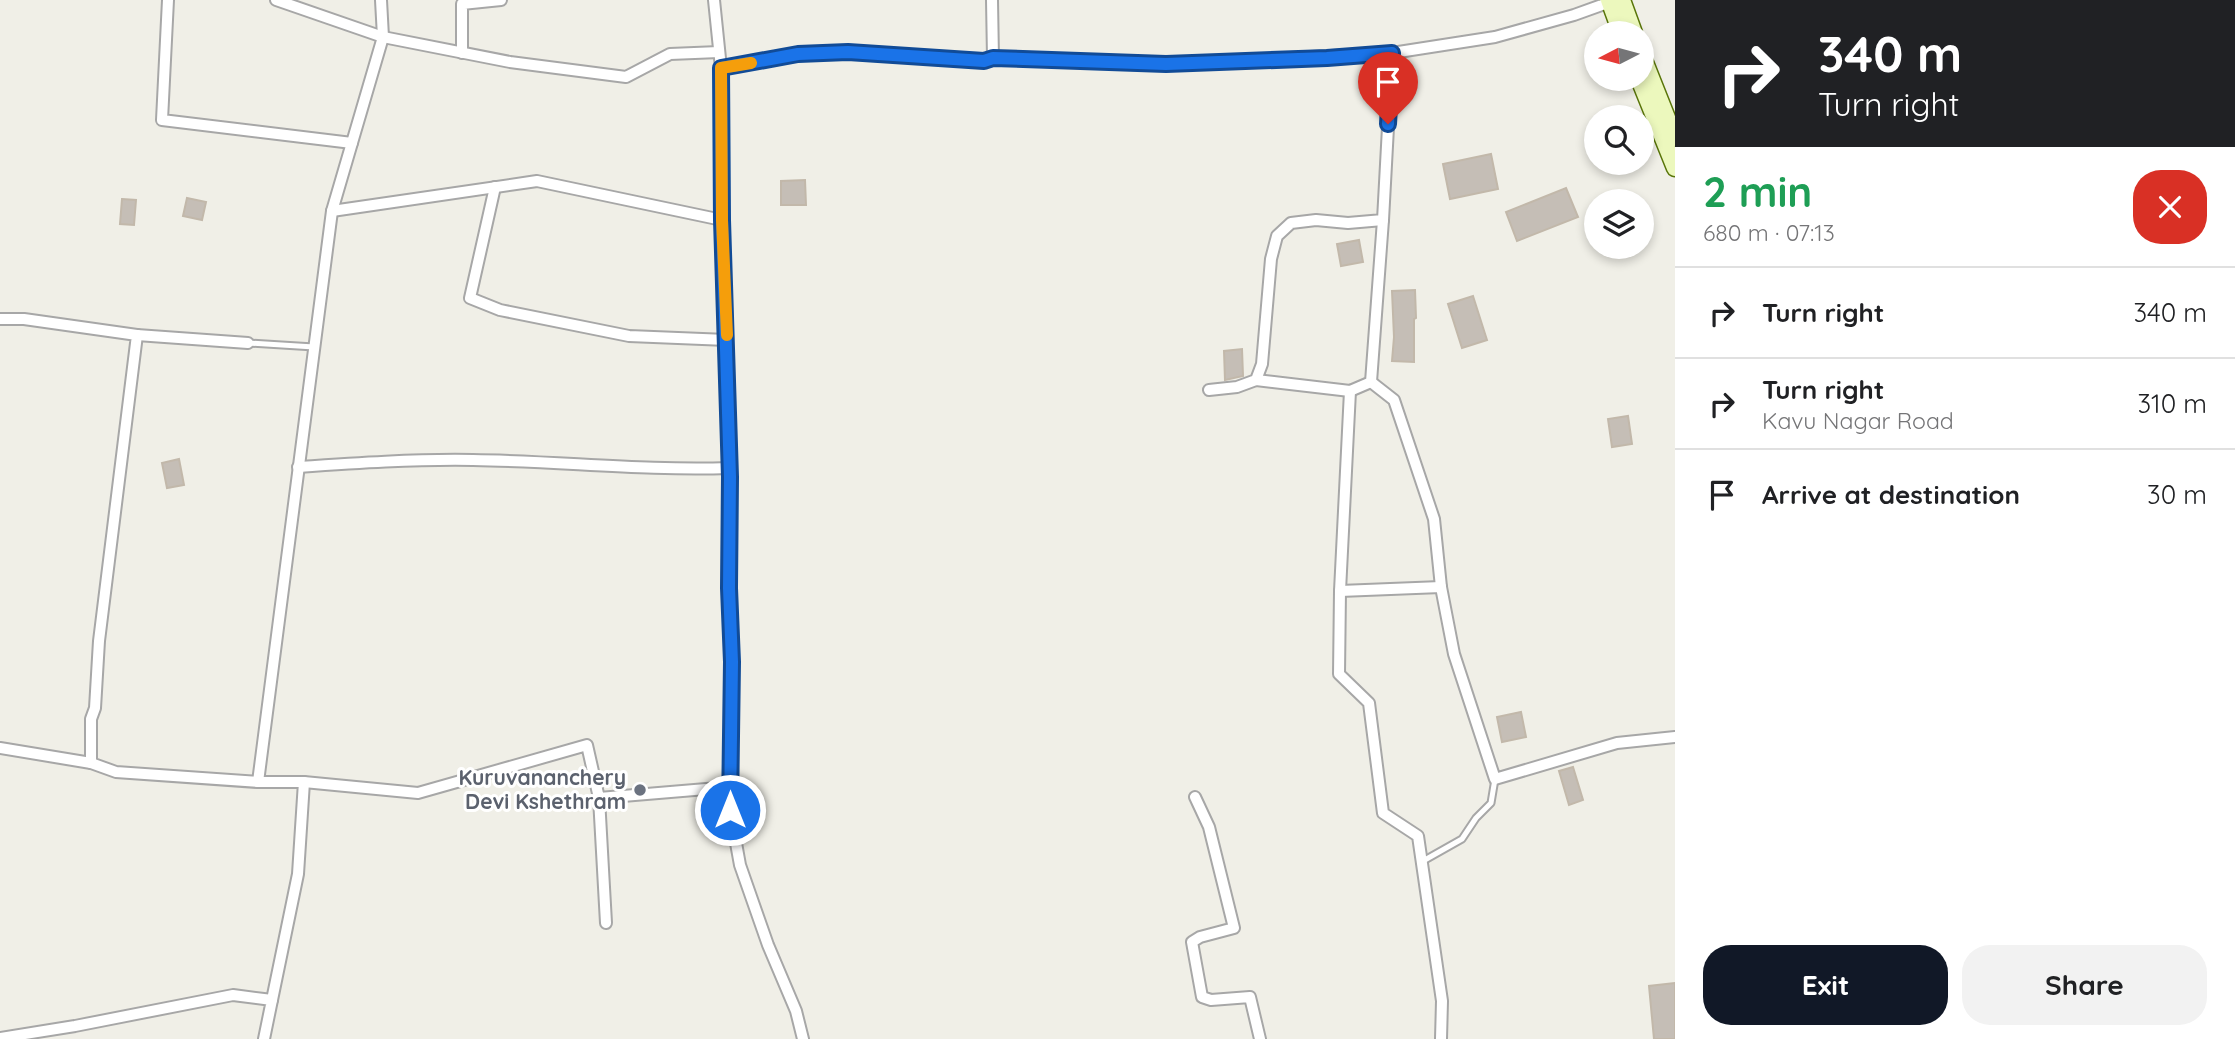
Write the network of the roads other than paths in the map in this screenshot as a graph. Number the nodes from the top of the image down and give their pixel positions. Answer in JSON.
{"nodes":[{"id":1,"x":168,"y":0,"type":"edge"},
{"id":2,"x":276,"y":0,"type":"edge"},
{"id":3,"x":381,"y":0,"type":"edge"},
{"id":4,"x":501,"y":0,"type":"edge"},
{"id":5,"x":714,"y":0,"type":"edge"},
{"id":6,"x":992,"y":0,"type":"edge"},
{"id":7,"x":1614,"y":0,"type":"edge"},
{"id":8,"x":1618,"y":21,"type":"edge"},
{"id":9,"x":1627,"y":21,"type":"edge"},
{"id":10,"x":383,"y":37,"type":"junction"},
{"id":11,"x":462,"y":52,"type":"junction"},
{"id":12,"x":719,"y":52,"type":"junction"},
{"id":13,"x":1392,"y":53,"type":"junction"},
{"id":14,"x":993,"y":58,"type":"junction"},
{"id":15,"x":721,"y":68,"type":"junction"},
{"id":16,"x":1654,"y":77,"type":"edge"},
{"id":17,"x":1644,"y":91,"type":"edge"},
{"id":18,"x":1669,"y":105,"type":"edge"},
{"id":19,"x":1675,"y":138,"type":"edge"},
{"id":20,"x":352,"y":143,"type":"junction"},
{"id":21,"x":1675,"y":168,"type":"edge"},
{"id":22,"x":495,"y":187,"type":"junction"},
{"id":23,"x":332,"y":211,"type":"junction"},
{"id":24,"x":722,"y":220,"type":"junction"},
{"id":25,"x":1383,"y":220,"type":"junction"},
{"id":26,"x":0,"y":319,"type":"edge"},
{"id":27,"x":137,"y":335,"type":"junction"},
{"id":28,"x":727,"y":340,"type":"junction"},
{"id":29,"x":248,"y":344,"type":"joint"},
{"id":30,"x":314,"y":347,"type":"junction"},
{"id":31,"x":1256,"y":380,"type":"junction"},
{"id":32,"x":1371,"y":382,"type":"junction"},
{"id":33,"x":1209,"y":390,"type":"dead end"},
{"id":34,"x":1350,"y":391,"type":"junction"},
{"id":35,"x":298,"y":467,"type":"junction"},
{"id":36,"x":729,"y":468,"type":"junction"},
{"id":37,"x":1441,"y":587,"type":"junction"},
{"id":38,"x":1340,"y":591,"type":"junction"},
{"id":39,"x":1675,"y":737,"type":"edge"},
{"id":40,"x":0,"y":748,"type":"edge"},
{"id":41,"x":91,"y":763,"type":"junction"},
{"id":42,"x":1495,"y":779,"type":"junction"},
{"id":43,"x":258,"y":782,"type":"junction"},
{"id":44,"x":303,"y":782,"type":"junction"},
{"id":45,"x":730,"y":787,"type":"junction"},
{"id":46,"x":1195,"y":797,"type":"dead end"},
{"id":47,"x":599,"y":799,"type":"junction"},
{"id":48,"x":1422,"y":861,"type":"junction"},
{"id":49,"x":606,"y":923,"type":"dead end"},
{"id":50,"x":272,"y":1000,"type":"junction"},
{"id":51,"x":0,"y":1038,"type":"edge"},
{"id":52,"x":264,"y":1039,"type":"edge"},
{"id":53,"x":803,"y":1039,"type":"edge"},
{"id":54,"x":1260,"y":1039,"type":"edge"},
{"id":55,"x":1441,"y":1039,"type":"edge"}],
"edges":[{"from":1,"to":20,"type":"street"},
{"from":2,"to":10,"type":"street"},
{"from":3,"to":10,"type":"street"},
{"from":4,"to":11,"type":"street"},
{"from":5,"to":12,"type":"street"},
{"from":6,"to":14,"type":"street"},
{"from":7,"to":8,"type":"main road"},
{"from":7,"to":9,"type":"main road"},
{"from":7,"to":13,"type":"street"},
{"from":10,"to":11,"type":"street"},
{"from":10,"to":20,"type":"street"},
{"from":11,"to":12,"type":"street"},
{"from":12,"to":15,"type":"street"},
{"from":13,"to":14,"type":"street"},
{"from":13,"to":25,"type":"street"},
{"from":14,"to":15,"type":"street"},
{"from":15,"to":24,"type":"street"},
{"from":16,"to":18,"type":"main road"},
{"from":17,"to":21,"type":"main road"},
{"from":18,"to":19,"type":"main road"},
{"from":20,"to":23,"type":"street"},
{"from":22,"to":23,"type":"street"},
{"from":22,"to":24,"type":"street"},
{"from":22,"to":28,"type":"street"},
{"from":23,"to":30,"type":"street"},
{"from":24,"to":28,"type":"street"},
{"from":25,"to":31,"type":"street"},
{"from":25,"to":32,"type":"street"},
{"from":26,"to":27,"type":"street"},
{"from":27,"to":29,"type":"street"},
{"from":27,"to":41,"type":"street"},
{"from":28,"to":36,"type":"street"},
{"from":29,"to":30,"type":"lane"},
{"from":30,"to":35,"type":"street"},
{"from":31,"to":33,"type":"street"},
{"from":31,"to":34,"type":"street"},
{"from":32,"to":34,"type":"street"},
{"from":32,"to":37,"type":"street"},
{"from":34,"to":38,"type":"street"},
{"from":35,"to":36,"type":"street"},
{"from":35,"to":43,"type":"street"},
{"from":36,"to":45,"type":"street"},
{"from":37,"to":38,"type":"street"},
{"from":37,"to":42,"type":"street"},
{"from":38,"to":48,"type":"street"},
{"from":39,"to":42,"type":"street"},
{"from":40,"to":41,"type":"street"},
{"from":41,"to":43,"type":"street"},
{"from":42,"to":48,"type":"lane"},
{"from":43,"to":44,"type":"street"},
{"from":44,"to":47,"type":"street"},
{"from":44,"to":50,"type":"street"},
{"from":45,"to":47,"type":"street"},
{"from":45,"to":53,"type":"street"},
{"from":46,"to":54,"type":"street"},
{"from":47,"to":49,"type":"street"},
{"from":48,"to":55,"type":"street"},
{"from":50,"to":51,"type":"street"},
{"from":50,"to":52,"type":"street"}]}
